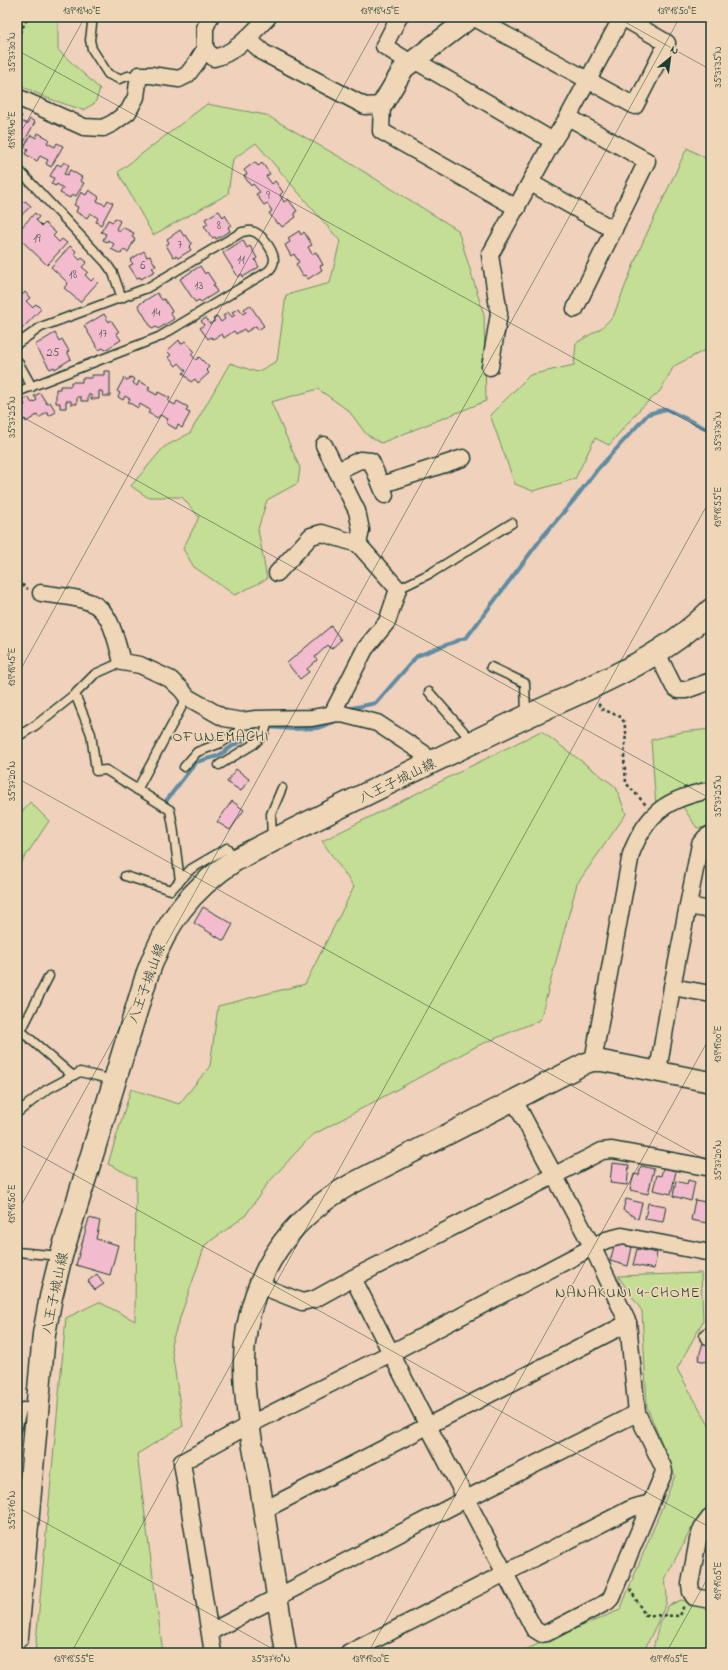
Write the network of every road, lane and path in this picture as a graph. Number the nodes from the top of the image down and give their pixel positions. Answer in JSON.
{"nodes":[{"id":1,"x":28,"y":17,"type":"edge"},
{"id":2,"x":93,"y":17,"type":"edge"},
{"id":3,"x":210,"y":17,"type":"edge"},
{"id":4,"x":268,"y":17,"type":"edge"},
{"id":5,"x":399,"y":17,"type":"edge"},
{"id":6,"x":472,"y":17,"type":"edge"},
{"id":7,"x":622,"y":17,"type":"edge"},
{"id":8,"x":17,"y":38,"type":"edge"},
{"id":9,"x":247,"y":38,"type":"junction"},
{"id":10,"x":205,"y":49,"type":"junction"},
{"id":11,"x":412,"y":61,"type":"junction"},
{"id":12,"x":139,"y":75,"type":"junction"},
{"id":13,"x":589,"y":79,"type":"junction"},
{"id":14,"x":17,"y":97,"type":"edge"},
{"id":15,"x":382,"y":105,"type":"junction"},
{"id":16,"x":568,"y":117,"type":"junction"},
{"id":17,"x":553,"y":141,"type":"junction"},
{"id":18,"x":17,"y":168,"type":"edge"},
{"id":19,"x":531,"y":183,"type":"junction"},
{"id":20,"x":517,"y":208,"type":"junction"},
{"id":21,"x":614,"y":230,"type":"junction"},
{"id":22,"x":122,"y":298,"type":"junction"},
{"id":23,"x":575,"y":309,"type":"dead end"},
{"id":24,"x":17,"y":344,"type":"edge"},
{"id":25,"x":17,"y":360,"type":"edge"},
{"id":26,"x":490,"y":367,"type":"dead end"},
{"id":27,"x":32,"y":387,"type":"junction"},
{"id":28,"x":17,"y":392,"type":"edge"},
{"id":29,"x":324,"y":444,"type":"dead end"},
{"id":30,"x":463,"y":458,"type":"dead end"},
{"id":31,"x":337,"y":470,"type":"junction"},
{"id":32,"x":512,"y":523,"type":"dead end"},
{"id":33,"x":358,"y":544,"type":"junction"},
{"id":34,"x":277,"y":573,"type":"dead end"},
{"id":35,"x":398,"y":589,"type":"junction"},
{"id":36,"x":41,"y":593,"type":"dead end"},
{"id":37,"x":708,"y":618,"type":"edge"},
{"id":38,"x":657,"y":654,"type":"junction"},
{"id":39,"x":122,"y":662,"type":"junction"},
{"id":40,"x":491,"y":667,"type":"dead end"},
{"id":41,"x":711,"y":681,"type":"edge"},
{"id":42,"x":429,"y":692,"type":"dead end"},
{"id":43,"x":75,"y":694,"type":"junction"},
{"id":44,"x":187,"y":697,"type":"junction"},
{"id":45,"x":599,"y":705,"type":"dead end"},
{"id":46,"x":335,"y":713,"type":"junction"},
{"id":47,"x":526,"y":717,"type":"junction"},
{"id":48,"x":269,"y":719,"type":"junction"},
{"id":49,"x":242,"y":721,"type":"junction"},
{"id":50,"x":17,"y":737,"type":"edge"},
{"id":51,"x":473,"y":742,"type":"junction"},
{"id":52,"x":430,"y":764,"type":"junction"},
{"id":53,"x":219,"y":765,"type":"dead end"},
{"id":54,"x":184,"y":767,"type":"dead end"},
{"id":55,"x":282,"y":788,"type":"dead end"},
{"id":56,"x":137,"y":790,"type":"junction"},
{"id":57,"x":711,"y":790,"type":"edge"},
{"id":58,"x":655,"y":814,"type":"junction"},
{"id":59,"x":711,"y":834,"type":"edge"},
{"id":60,"x":272,"y":841,"type":"junction"},
{"id":61,"x":235,"y":860,"type":"junction"},
{"id":62,"x":125,"y":876,"type":"dead end"},
{"id":63,"x":180,"y":881,"type":"junction"},
{"id":64,"x":688,"y":906,"type":"junction"},
{"id":65,"x":711,"y":910,"type":"edge"},
{"id":66,"x":49,"y":976,"type":"dead end"},
{"id":67,"x":672,"y":987,"type":"junction"},
{"id":68,"x":711,"y":994,"type":"edge"},
{"id":69,"x":593,"y":1061,"type":"junction"},
{"id":70,"x":658,"y":1071,"type":"junction"},
{"id":71,"x":73,"y":1076,"type":"junction"},
{"id":72,"x":114,"y":1081,"type":"junction"},
{"id":73,"x":711,"y":1082,"type":"edge"},
{"id":74,"x":514,"y":1100,"type":"junction"},
{"id":75,"x":17,"y":1113,"type":"edge"},
{"id":76,"x":711,"y":1168,"type":"edge"},
{"id":77,"x":555,"y":1174,"type":"junction"},
{"id":78,"x":593,"y":1248,"type":"junction"},
{"id":79,"x":17,"y":1252,"type":"edge"},
{"id":80,"x":711,"y":1253,"type":"edge"},
{"id":81,"x":61,"y":1256,"type":"junction"},
{"id":82,"x":353,"y":1278,"type":"junction"},
{"id":83,"x":259,"y":1285,"type":"junction"},
{"id":84,"x":628,"y":1323,"type":"junction"},
{"id":85,"x":391,"y":1353,"type":"junction"},
{"id":86,"x":37,"y":1408,"type":"junction"},
{"id":87,"x":637,"y":1413,"type":"junction"},
{"id":88,"x":249,"y":1425,"type":"junction"},
{"id":89,"x":428,"y":1426,"type":"junction"},
{"id":90,"x":17,"y":1429,"type":"edge"},
{"id":91,"x":466,"y":1499,"type":"junction"},
{"id":92,"x":23,"y":1502,"type":"edge"},
{"id":93,"x":651,"y":1503,"type":"junction"},
{"id":94,"x":264,"y":1510,"type":"junction"},
{"id":95,"x":711,"y":1516,"type":"edge"},
{"id":96,"x":504,"y":1573,"type":"junction"},
{"id":97,"x":627,"y":1584,"type":"dead end"},
{"id":98,"x":19,"y":1590,"type":"edge"},
{"id":99,"x":692,"y":1594,"type":"junction"},
{"id":100,"x":277,"y":1597,"type":"junction"},
{"id":101,"x":711,"y":1600,"type":"edge"},
{"id":102,"x":17,"y":1632,"type":"edge"},
{"id":103,"x":210,"y":1632,"type":"junction"},
{"id":104,"x":17,"y":1637,"type":"edge"},
{"id":105,"x":356,"y":1651,"type":"edge"},
{"id":106,"x":213,"y":1653,"type":"edge"},
{"id":107,"x":286,"y":1653,"type":"edge"}],
"edges":[{"from":1,"to":8,"type":"path"},
{"from":2,"to":12,"type":"lane"},
{"from":3,"to":10,"type":"street"},
{"from":4,"to":9,"type":"street"},
{"from":5,"to":11,"type":"street"},
{"from":6,"to":11,"type":"street"},
{"from":6,"to":13,"type":"street"},
{"from":7,"to":13,"type":"street"},
{"from":7,"to":13,"type":"street"},
{"from":9,"to":10,"type":"street"},
{"from":9,"to":15,"type":"street"},
{"from":10,"to":12,"type":"street"},
{"from":11,"to":15,"type":"street"},
{"from":11,"to":17,"type":"street"},
{"from":12,"to":14,"type":"street"},
{"from":13,"to":16,"type":"street"},
{"from":15,"to":20,"type":"street"},
{"from":16,"to":17,"type":"street"},
{"from":16,"to":21,"type":"street"},
{"from":17,"to":19,"type":"street"},
{"from":18,"to":22,"type":"lane"},
{"from":19,"to":20,"type":"street"},
{"from":19,"to":21,"type":"street"},
{"from":20,"to":26,"type":"street"},
{"from":21,"to":23,"type":"street"},
{"from":22,"to":24,"type":"lane"},
{"from":22,"to":27,"type":"lane"},
{"from":25,"to":27,"type":"lane"},
{"from":27,"to":28,"type":"lane"},
{"from":29,"to":31,"type":"street"},
{"from":30,"to":31,"type":"street"},
{"from":31,"to":33,"type":"street"},
{"from":32,"to":35,"type":"lane"},
{"from":33,"to":34,"type":"street"},
{"from":33,"to":35,"type":"street"},
{"from":35,"to":46,"type":"street"},
{"from":36,"to":39,"type":"street"},
{"from":37,"to":38,"type":"main road","name":"八王子城山線"},
{"from":38,"to":41,"type":"street"},
{"from":38,"to":47,"type":"main road","name":"八王子城山線"},
{"from":39,"to":43,"type":"lane"},
{"from":39,"to":44,"type":"street"},
{"from":40,"to":47,"type":"lane"},
{"from":42,"to":51,"type":"lane"},
{"from":43,"to":50,"type":"lane"},
{"from":43,"to":56,"type":"lane"},
{"from":44,"to":49,"type":"street"},
{"from":44,"to":56,"type":"lane"},
{"from":45,"to":58,"type":"path"},
{"from":46,"to":48,"type":"street"},
{"from":46,"to":52,"type":"street"},
{"from":47,"to":51,"type":"main road","name":"八王子城山線"},
{"from":48,"to":49,"type":"street"},
{"from":48,"to":53,"type":"lane"},
{"from":49,"to":54,"type":"lane"},
{"from":51,"to":52,"type":"main road","name":"八王子城山線"},
{"from":52,"to":60,"type":"main road","name":"八王子城山線"},
{"from":55,"to":60,"type":"lane"},
{"from":56,"to":63,"type":"lane"},
{"from":57,"to":58,"type":"street"},
{"from":58,"to":69,"type":"street"},
{"from":59,"to":64,"type":"street"},
{"from":60,"to":61,"type":"main road","name":"八王子城山線"},
{"from":61,"to":63,"type":"lane"},
{"from":61,"to":72,"type":"main road","name":"八王子城山線"},
{"from":62,"to":63,"type":"lane"},
{"from":64,"to":65,"type":"street"},
{"from":64,"to":67,"type":"street"},
{"from":66,"to":71,"type":"lane"},
{"from":67,"to":68,"type":"street"},
{"from":67,"to":70,"type":"street"},
{"from":69,"to":70,"type":"street"},
{"from":69,"to":74,"type":"street"},
{"from":70,"to":73,"type":"street"},
{"from":71,"to":72,"type":"lane"},
{"from":71,"to":75,"type":"lane"},
{"from":72,"to":81,"type":"main road","name":"八王子城山線"},
{"from":74,"to":77,"type":"street"},
{"from":74,"to":83,"type":"street"},
{"from":76,"to":77,"type":"street"},
{"from":77,"to":78,"type":"street"},
{"from":77,"to":82,"type":"street"},
{"from":78,"to":80,"type":"street"},
{"from":78,"to":84,"type":"street"},
{"from":78,"to":85,"type":"street"},
{"from":79,"to":81,"type":"lane"},
{"from":81,"to":86,"type":"main road","name":"八王子城山線"},
{"from":82,"to":83,"type":"street"},
{"from":82,"to":85,"type":"street"},
{"from":83,"to":88,"type":"street"},
{"from":84,"to":87,"type":"street"},
{"from":84,"to":89,"type":"street"},
{"from":85,"to":88,"type":"street"},
{"from":85,"to":89,"type":"street"},
{"from":86,"to":90,"type":"lane"},
{"from":86,"to":92,"type":"main road","name":"八王子城山線"},
{"from":87,"to":91,"type":"street"},
{"from":87,"to":93,"type":"street"},
{"from":88,"to":94,"type":"street"},
{"from":88,"to":103,"type":"street"},
{"from":89,"to":91,"type":"street"},
{"from":89,"to":94,"type":"street"},
{"from":91,"to":96,"type":"street"},
{"from":91,"to":100,"type":"street"},
{"from":92,"to":98,"type":"main road","name":"八王子城山線"},
{"from":93,"to":96,"type":"street"},
{"from":93,"to":96,"type":"street"},
{"from":94,"to":100,"type":"street"},
{"from":95,"to":99,"type":"street"},
{"from":96,"to":105,"type":"street"},
{"from":97,"to":99,"type":"path"},
{"from":98,"to":102,"type":"main road","name":"八王子城山線"},
{"from":99,"to":101,"type":"street"},
{"from":100,"to":103,"type":"street"},
{"from":100,"to":107,"type":"street"},
{"from":102,"to":104,"type":"main road","name":"八王子城山線"},
{"from":103,"to":106,"type":"street"}]}
